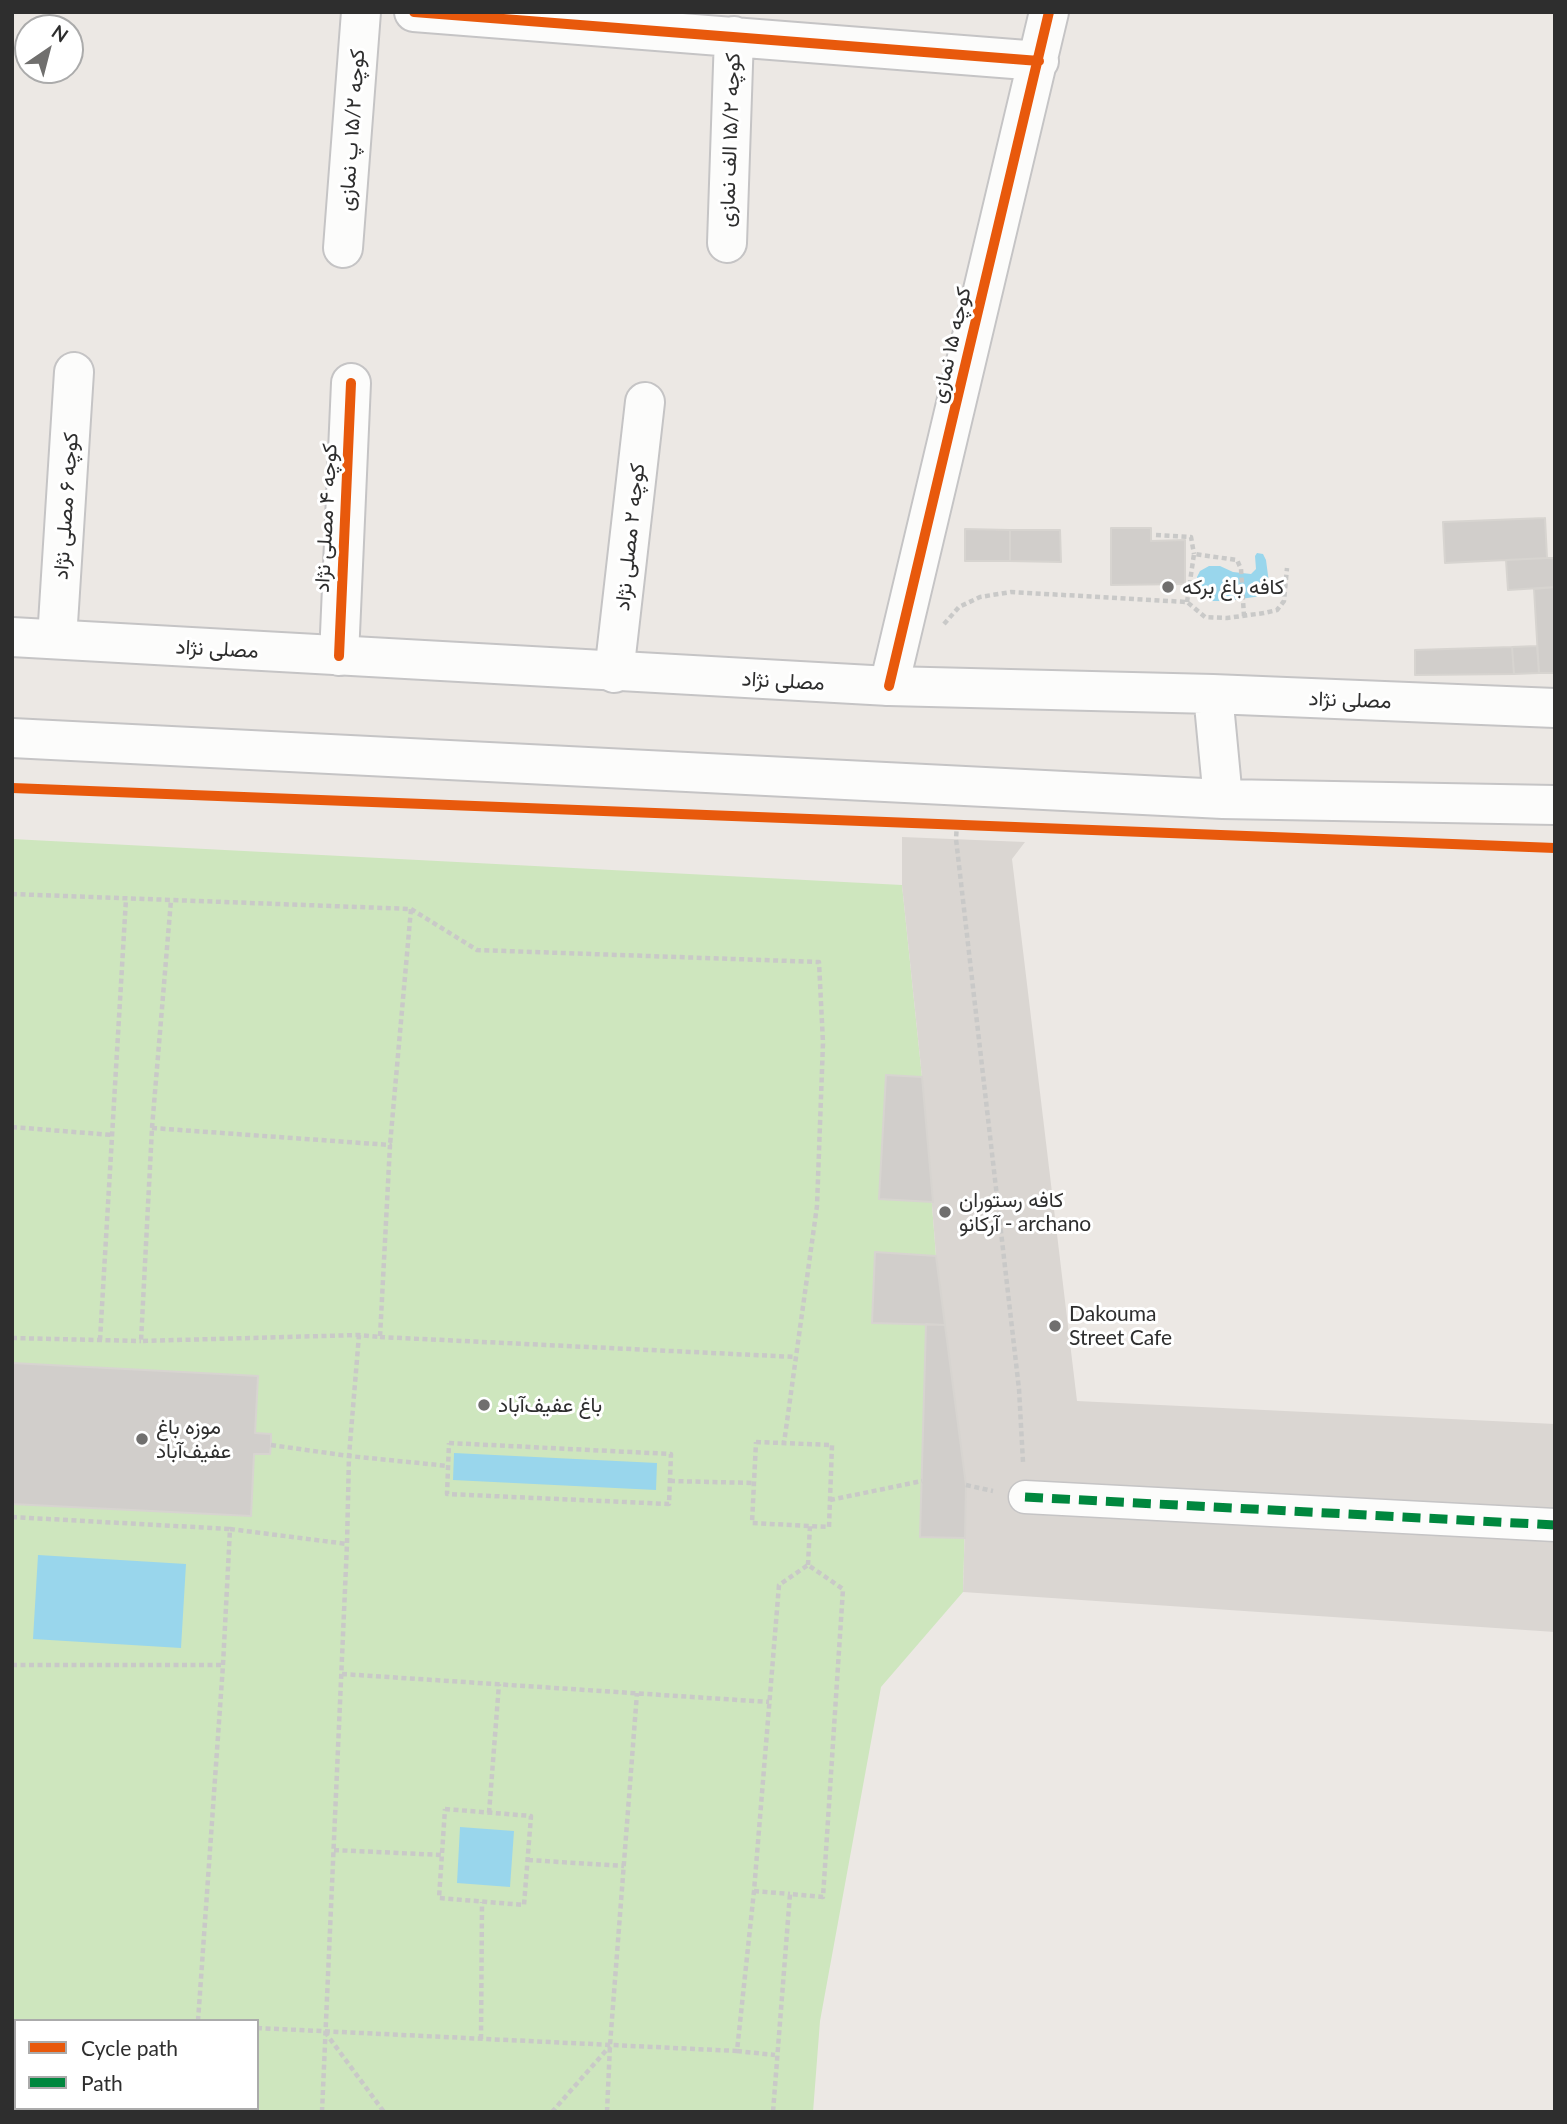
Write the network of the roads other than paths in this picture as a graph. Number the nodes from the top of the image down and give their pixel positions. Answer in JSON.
{"nodes":[{"id":1,"x":361,"y":12,"type":"edge"},
{"id":2,"x":414,"y":12,"type":"edge"},
{"id":3,"x":1049,"y":12,"type":"edge"},
{"id":4,"x":634,"y":20,"type":"edge"},
{"id":5,"x":734,"y":36,"type":"junction"},
{"id":6,"x":1039,"y":61,"type":"junction"},
{"id":7,"x":727,"y":243,"type":"dead end"},
{"id":8,"x":343,"y":248,"type":"dead end"},
{"id":9,"x":74,"y":372,"type":"dead end"},
{"id":10,"x":351,"y":383,"type":"dead end"},
{"id":11,"x":645,"y":402,"type":"dead end"},
{"id":12,"x":12,"y":637,"type":"edge"},
{"id":13,"x":58,"y":639,"type":"junction"},
{"id":14,"x":339,"y":656,"type":"junction"},
{"id":15,"x":614,"y":673,"type":"junction"},
{"id":16,"x":889,"y":687,"type":"junction"},
{"id":17,"x":1213,"y":694,"type":"junction"},
{"id":18,"x":1555,"y":708,"type":"edge"},
{"id":19,"x":12,"y":738,"type":"edge"},
{"id":20,"x":1223,"y":799,"type":"junction"},
{"id":21,"x":1555,"y":805,"type":"edge"},
{"id":22,"x":1025,"y":1497,"type":"road end"},
{"id":23,"x":1555,"y":1525,"type":"edge"}],
"edges":[{"from":1,"to":8,"type":"main road","name":"کوچه ۱۵/۲ پ نمازی"},
{"from":2,"to":4,"type":"main road"},
{"from":3,"to":6,"type":"main road","name":"کوچه ۱۵ نمازی"},
{"from":4,"to":5,"type":"main road"},
{"from":5,"to":6,"type":"main road"},
{"from":5,"to":7,"type":"main road","name":"کوچه ۱۵/۲ الف نمازی"},
{"from":6,"to":16,"type":"main road","name":"کوچه ۱۵ نمازی"},
{"from":9,"to":13,"type":"main road","name":"کوچه ۶ مصلی نژاد"},
{"from":10,"to":14,"type":"main road","name":"کوچه ۴ مصلی نژاد"},
{"from":11,"to":15,"type":"main road","name":"کوچه ۲ مصلی نژاد"},
{"from":12,"to":13,"type":"main road","name":"مصلی نژاد"},
{"from":13,"to":14,"type":"main road","name":"مصلی نژاد"},
{"from":14,"to":15,"type":"main road","name":"مصلی نژاد"},
{"from":15,"to":16,"type":"main road","name":"مصلی نژاد"},
{"from":16,"to":17,"type":"main road","name":"مصلی نژاد"},
{"from":17,"to":18,"type":"main road","name":"مصلی نژاد"},
{"from":17,"to":20,"type":"main road"},
{"from":19,"to":20,"type":"main road"},
{"from":20,"to":21,"type":"main road"},
{"from":22,"to":23,"type":"street"}]}
